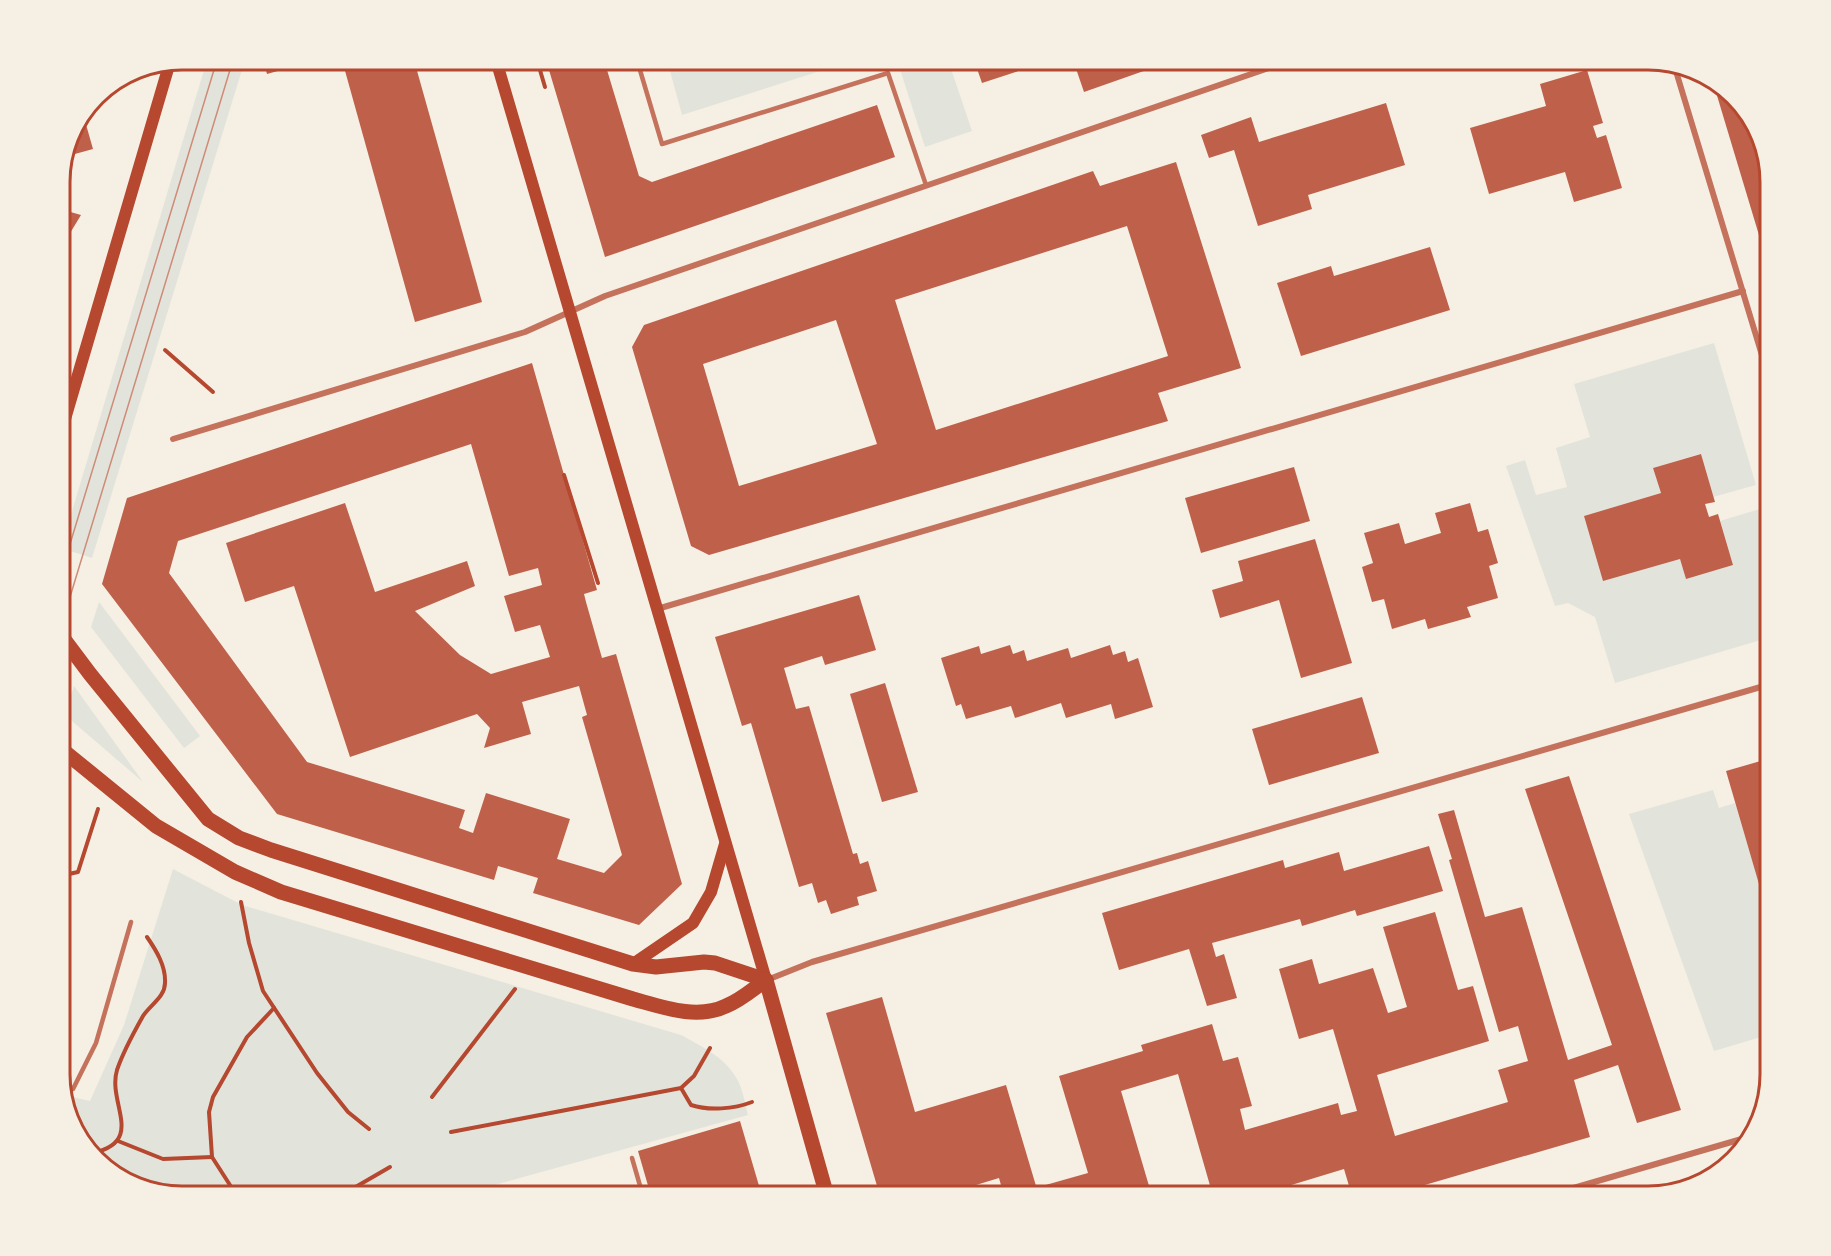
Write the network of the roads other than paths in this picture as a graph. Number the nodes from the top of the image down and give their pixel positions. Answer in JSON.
{"nodes":[{"id":1,"x":499,"y":70,"type":"edge"},
{"id":2,"x":640,"y":70,"type":"edge"},
{"id":3,"x":1263,"y":70,"type":"edge"},
{"id":4,"x":167,"y":71,"type":"edge"},
{"id":5,"x":1677,"y":74,"type":"edge"},
{"id":6,"x":926,"y":185,"type":"junction"},
{"id":7,"x":1743,"y":291,"type":"junction"},
{"id":8,"x":570,"y":311,"type":"junction"},
{"id":9,"x":1760,"y":348,"type":"edge"},
{"id":10,"x":71,"y":399,"type":"edge"},
{"id":11,"x":173,"y":439,"type":"dead end"},
{"id":12,"x":657,"y":609,"type":"junction"},
{"id":13,"x":71,"y":649,"type":"edge"},
{"id":14,"x":1760,"y":687,"type":"edge"},
{"id":15,"x":71,"y":757,"type":"edge"},
{"id":16,"x":726,"y":843,"type":"junction"},
{"id":17,"x":131,"y":922,"type":"road end"},
{"id":18,"x":633,"y":964,"type":"junction"},
{"id":19,"x":766,"y":980,"type":"junction"},
{"id":20,"x":73,"y":1089,"type":"dead end"},
{"id":21,"x":1739,"y":1140,"type":"edge"},
{"id":22,"x":632,"y":1158,"type":"dead end"},
{"id":23,"x":640,"y":1186,"type":"edge"},
{"id":24,"x":824,"y":1186,"type":"edge"},
{"id":25,"x":1580,"y":1186,"type":"edge"}],
"edges":[{"from":1,"to":8,"type":"main road"},
{"from":2,"to":6,"type":"lane"},
{"from":3,"to":6,"type":"street"},
{"from":4,"to":10,"type":"main road"},
{"from":5,"to":7,"type":"street"},
{"from":6,"to":8,"type":"street"},
{"from":7,"to":9,"type":"street"},
{"from":7,"to":12,"type":"street"},
{"from":8,"to":11,"type":"street"},
{"from":8,"to":12,"type":"main road"},
{"from":12,"to":16,"type":"main road"},
{"from":13,"to":18,"type":"main road"},
{"from":14,"to":19,"type":"street"},
{"from":15,"to":19,"type":"main road"},
{"from":16,"to":18,"type":"main road"},
{"from":16,"to":19,"type":"main road"},
{"from":17,"to":20,"type":"lane"},
{"from":18,"to":19,"type":"main road"},
{"from":19,"to":24,"type":"main road"},
{"from":21,"to":25,"type":"street"},
{"from":22,"to":23,"type":"lane"}]}
